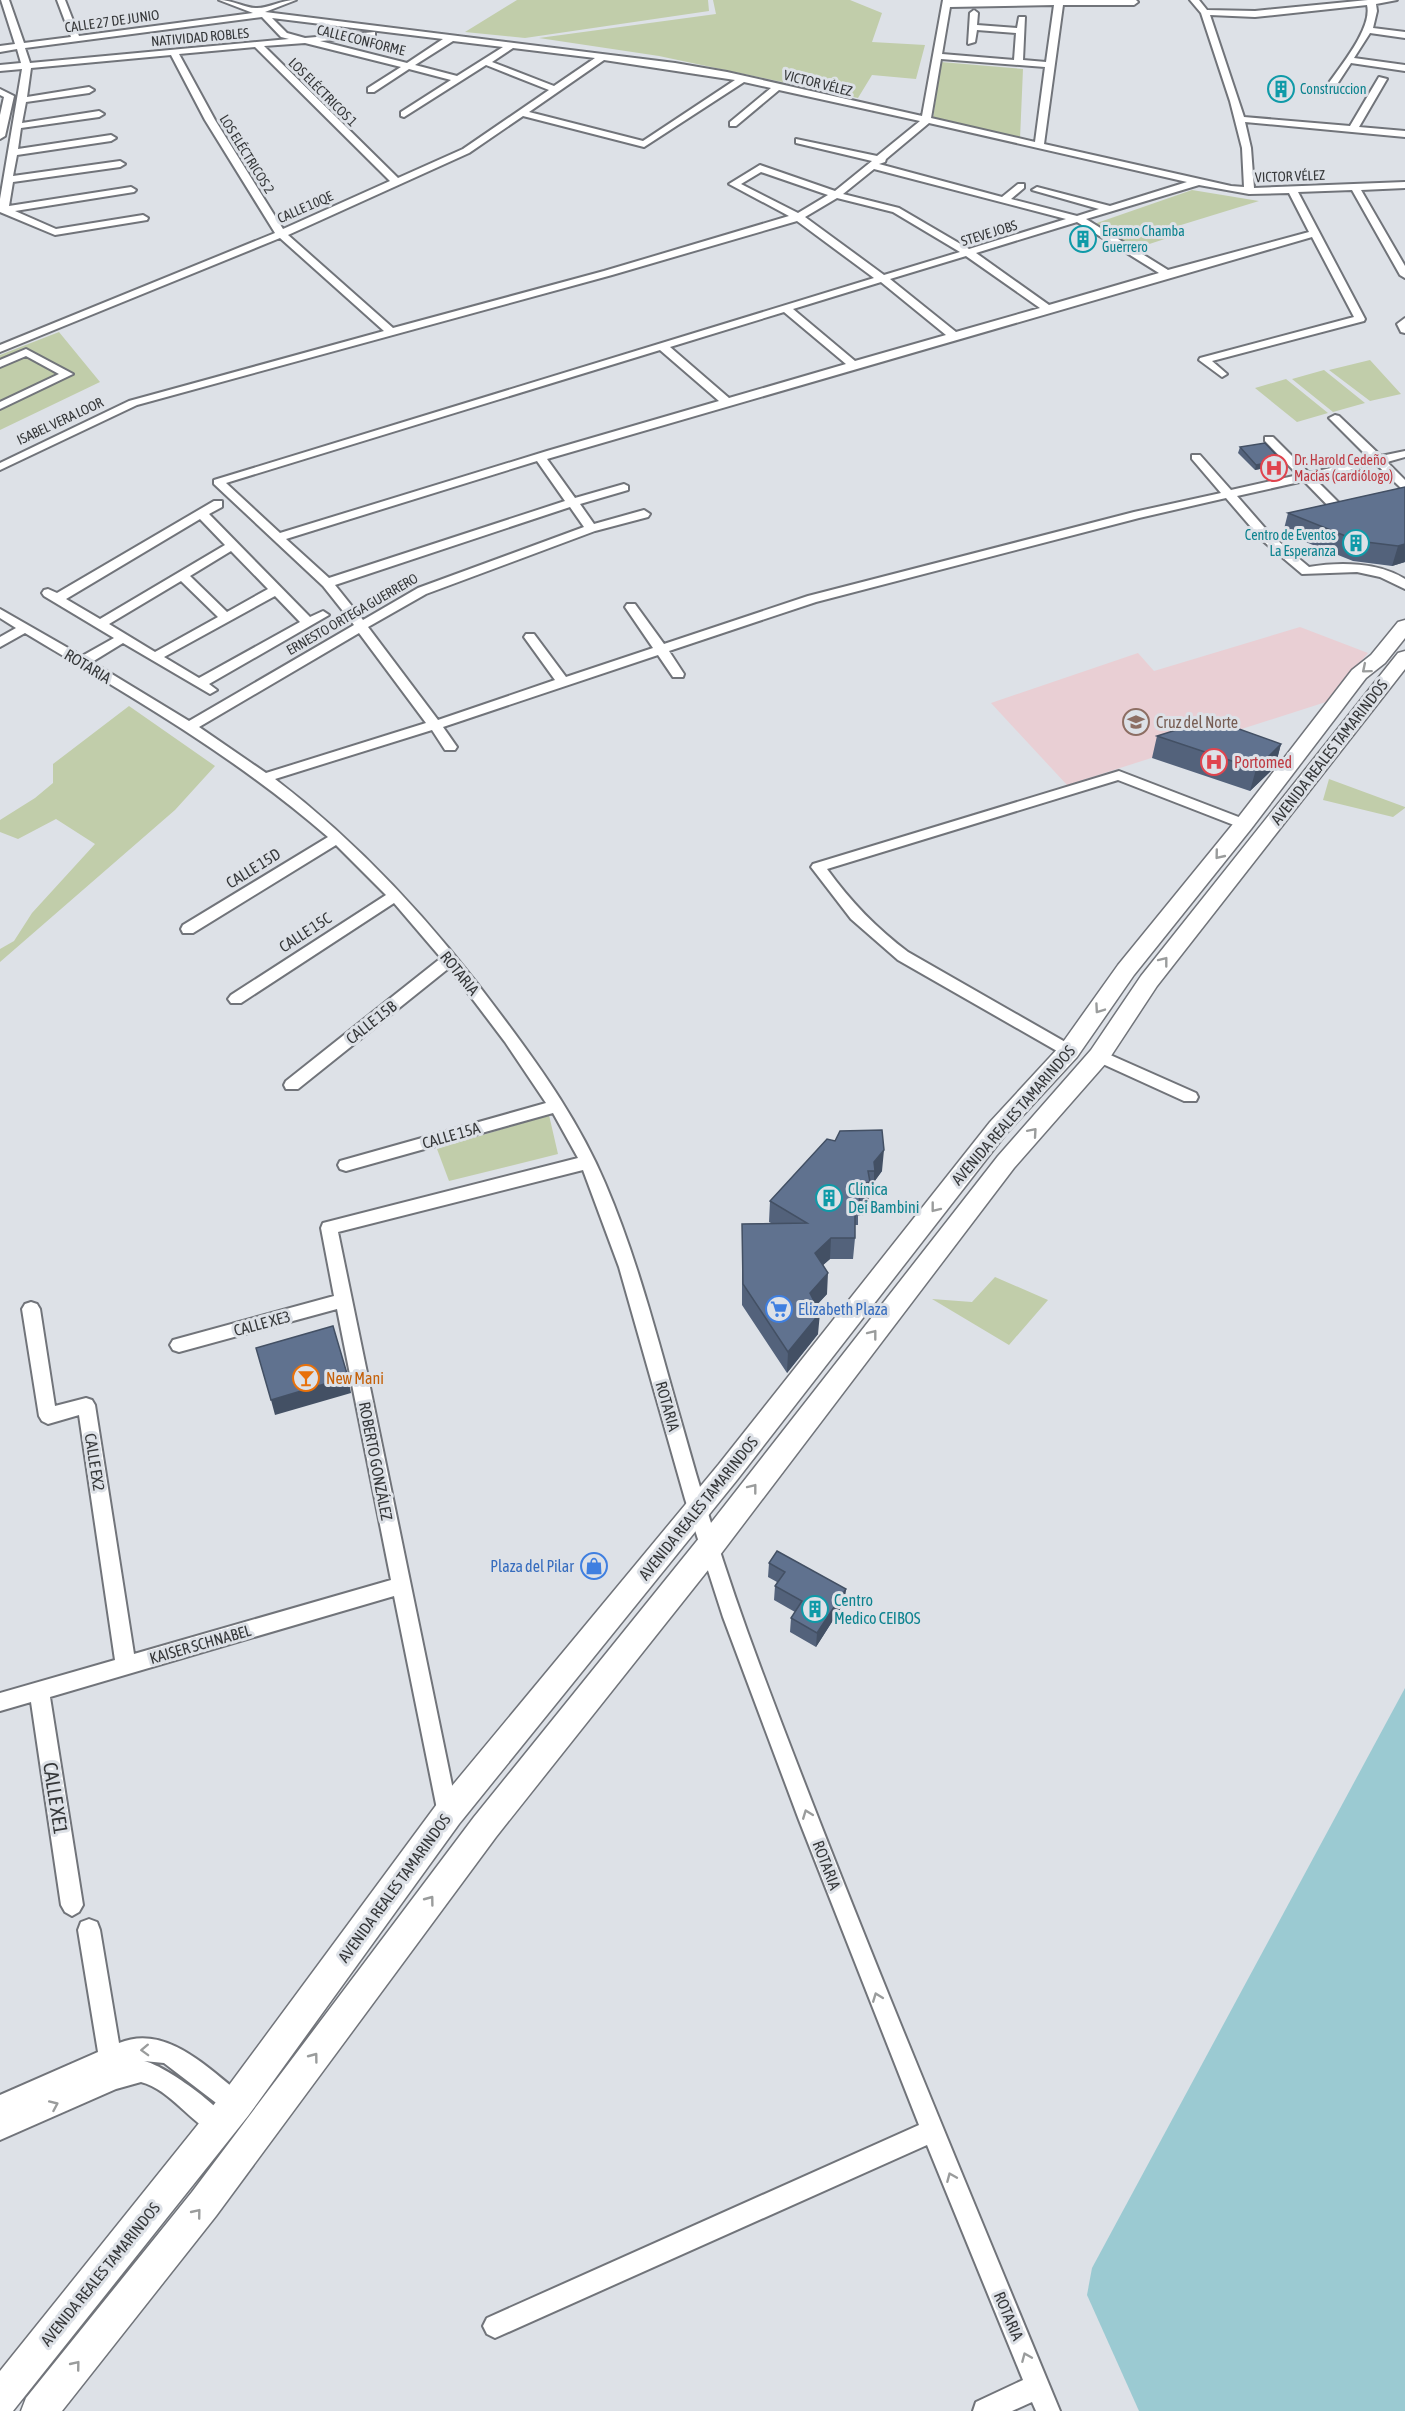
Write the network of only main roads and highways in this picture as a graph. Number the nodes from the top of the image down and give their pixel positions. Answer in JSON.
{"nodes":[{"id":1,"x":1405,"y":626,"type":"edge"},
{"id":2,"x":1405,"y":657,"type":"edge"},
{"id":3,"x":1275,"y":801,"type":"junction"},
{"id":4,"x":981,"y":1149,"type":"junction"},
{"id":5,"x":1006,"y":1162,"type":"junction"},
{"id":6,"x":0,"y":2399,"type":"edge"},
{"id":7,"x":39,"y":2411,"type":"edge"}],
"edges":[{"from":1,"to":3,"type":"main road","name":"AVENIDA REALES TAMARINDOS","one_way":true},
{"from":2,"to":3,"type":"main road","name":"AVENIDA REALES TAMARINDOS"},
{"from":3,"to":4,"type":"main road","name":"AVENIDA REALES TAMARINDOS","one_way":true},
{"from":5,"to":3,"type":"main road","name":"AVENIDA REALES TAMARINDOS","one_way":true},
{"from":4,"to":5,"type":"main road"},
{"from":4,"to":6,"type":"main road","name":"AVENIDA REALES TAMARINDOS","one_way":true},
{"from":7,"to":5,"type":"main road","name":"AVENIDA REALES TAMARINDOS","one_way":true}]}
